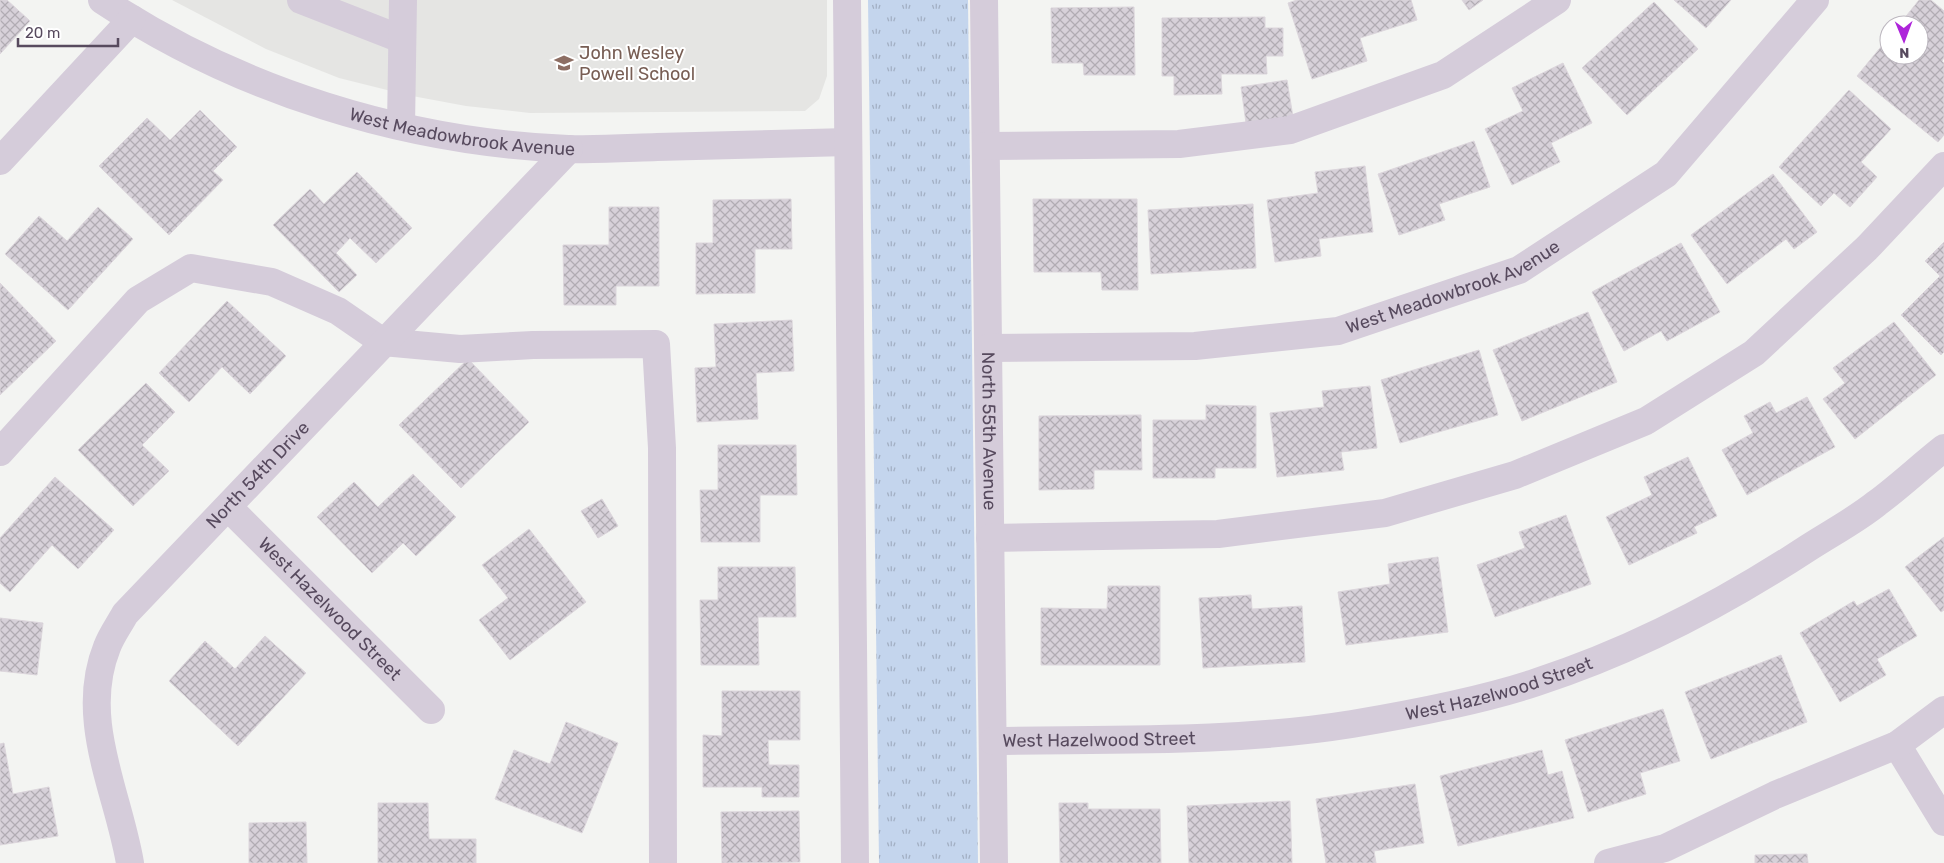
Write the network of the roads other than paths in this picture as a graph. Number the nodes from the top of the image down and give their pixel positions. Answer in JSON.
{"nodes":[{"id":1,"x":102,"y":0,"type":"edge"},
{"id":2,"x":302,"y":0,"type":"edge"},
{"id":3,"x":403,"y":0,"type":"edge"},
{"id":4,"x":847,"y":0,"type":"edge"},
{"id":5,"x":984,"y":0,"type":"edge"},
{"id":6,"x":1557,"y":0,"type":"edge"},
{"id":7,"x":1815,"y":0,"type":"edge"},
{"id":8,"x":132,"y":19,"type":"junction"},
{"id":9,"x":401,"y":39,"type":"junction"},
{"id":10,"x":401,"y":126,"type":"junction"},
{"id":11,"x":848,"y":142,"type":"junction"},
{"id":12,"x":986,"y":146,"type":"junction"},
{"id":13,"x":569,"y":149,"type":"junction"},
{"id":14,"x":0,"y":161,"type":"edge"},
{"id":15,"x":1944,"y":166,"type":"edge"},
{"id":16,"x":383,"y":342,"type":"junction"},
{"id":17,"x":988,"y":348,"type":"junction"},
{"id":18,"x":1944,"y":448,"type":"edge"},
{"id":19,"x":0,"y":452,"type":"edge"},
{"id":20,"x":228,"y":507,"type":"junction"},
{"id":21,"x":990,"y":538,"type":"junction"},
{"id":22,"x":432,"y":710,"type":"dead end"},
{"id":23,"x":1944,"y":710,"type":"edge"},
{"id":24,"x":993,"y":741,"type":"junction"},
{"id":25,"x":1897,"y":745,"type":"junction"},
{"id":26,"x":1944,"y":822,"type":"edge"},
{"id":27,"x":130,"y":863,"type":"edge"},
{"id":28,"x":663,"y":863,"type":"edge"},
{"id":29,"x":855,"y":863,"type":"edge"},
{"id":30,"x":994,"y":863,"type":"edge"},
{"id":31,"x":1608,"y":863,"type":"edge"}],
"edges":[{"from":1,"to":8,"type":"street","name":"West Meadowbrook Avenue"},
{"from":2,"to":9,"type":"street"},
{"from":3,"to":9,"type":"street"},
{"from":4,"to":11,"type":"street"},
{"from":5,"to":12,"type":"street","name":"North 55th Avenue"},
{"from":6,"to":12,"type":"street"},
{"from":7,"to":17,"type":"street","name":"West Meadowbrook Avenue"},
{"from":8,"to":10,"type":"street","name":"West Meadowbrook Avenue"},
{"from":8,"to":14,"type":"street"},
{"from":9,"to":10,"type":"street"},
{"from":10,"to":13,"type":"street","name":"West Meadowbrook Avenue"},
{"from":11,"to":13,"type":"street","name":"West Meadowbrook Avenue"},
{"from":11,"to":29,"type":"street"},
{"from":12,"to":17,"type":"street","name":"North 55th Avenue"},
{"from":13,"to":16,"type":"street","name":"North 54th Drive"},
{"from":15,"to":21,"type":"street"},
{"from":16,"to":19,"type":"street"},
{"from":16,"to":20,"type":"street","name":"North 54th Drive"},
{"from":16,"to":28,"type":"street"},
{"from":17,"to":21,"type":"street","name":"North 55th Avenue"},
{"from":18,"to":24,"type":"street","name":"West Hazelwood Street"},
{"from":20,"to":22,"type":"street","name":"West Hazelwood Street"},
{"from":20,"to":27,"type":"street","name":"North 54th Drive"},
{"from":21,"to":24,"type":"street","name":"North 55th Avenue"},
{"from":23,"to":25,"type":"street"},
{"from":24,"to":30,"type":"street","name":"North 55th Avenue"},
{"from":25,"to":26,"type":"street"},
{"from":25,"to":31,"type":"street"}]}
